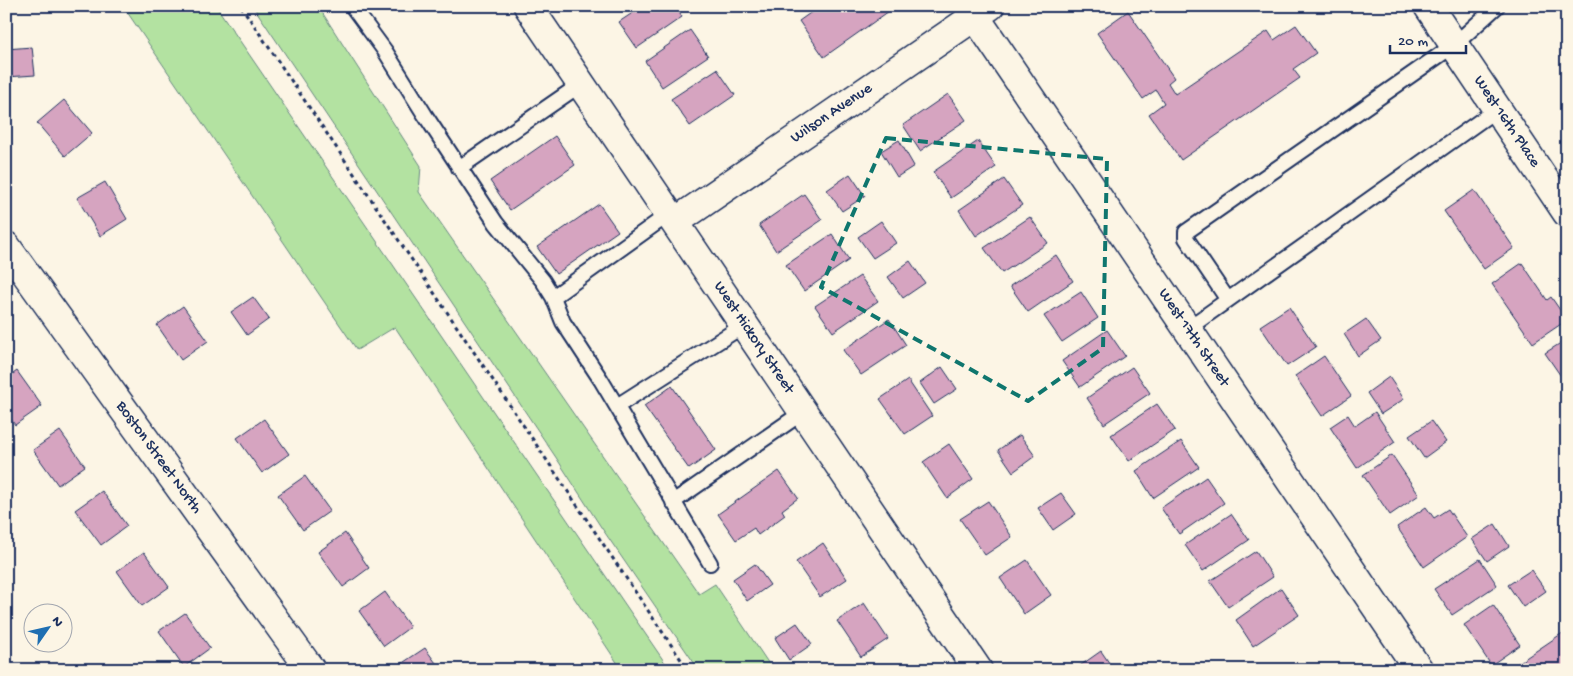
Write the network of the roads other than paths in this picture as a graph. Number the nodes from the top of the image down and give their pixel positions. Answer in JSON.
{"nodes":[{"id":1,"x":352,"y":6,"type":"edge"},
{"id":2,"x":528,"y":6,"type":"edge"},
{"id":3,"x":1428,"y":6,"type":"edge"},
{"id":4,"x":1497,"y":6,"type":"edge"},
{"id":5,"x":978,"y":10,"type":"edge"},
{"id":6,"x":1454,"y":45,"type":"junction"},
{"id":7,"x":581,"y":84,"type":"junction"},
{"id":8,"x":1497,"y":110,"type":"junction"},
{"id":9,"x":459,"y":168,"type":"junction"},
{"id":10,"x":1567,"y":213,"type":"edge"},
{"id":11,"x":672,"y":218,"type":"junction"},
{"id":12,"x":6,"y":246,"type":"edge"},
{"id":13,"x":554,"y":297,"type":"junction"},
{"id":14,"x":1228,"y":300,"type":"junction"},
{"id":15,"x":744,"y":325,"type":"junction"},
{"id":16,"x":1187,"y":329,"type":"junction"},
{"id":17,"x":617,"y":406,"type":"junction"},
{"id":18,"x":803,"y":412,"type":"junction"},
{"id":19,"x":673,"y":502,"type":"junction"},
{"id":20,"x":710,"y":563,"type":"dead end"},
{"id":21,"x":310,"y":670,"type":"edge"},
{"id":22,"x":978,"y":670,"type":"edge"},
{"id":23,"x":1419,"y":670,"type":"edge"}],
"edges":[{"from":1,"to":9,"type":"lane"},
{"from":2,"to":7,"type":"street","name":"West Hickory Street"},
{"from":3,"to":6,"type":"street","name":"West 16th Place"},
{"from":4,"to":6,"type":"lane"},
{"from":5,"to":11,"type":"street","name":"Wilson Avenue"},
{"from":5,"to":16,"type":"street","name":"West 17th Street"},
{"from":6,"to":8,"type":"street","name":"West 16th Place"},
{"from":6,"to":14,"type":"lane"},
{"from":7,"to":9,"type":"lane"},
{"from":7,"to":11,"type":"street","name":"West Hickory Street"},
{"from":8,"to":10,"type":"street","name":"West 16th Place"},
{"from":8,"to":14,"type":"lane"},
{"from":9,"to":13,"type":"lane"},
{"from":11,"to":13,"type":"lane"},
{"from":11,"to":15,"type":"street","name":"West Hickory Street"},
{"from":12,"to":21,"type":"street","name":"Boston Street North"},
{"from":13,"to":17,"type":"lane"},
{"from":14,"to":16,"type":"lane"},
{"from":15,"to":17,"type":"lane"},
{"from":15,"to":18,"type":"street","name":"West Hickory Street"},
{"from":16,"to":23,"type":"street","name":"West 17th Street"},
{"from":17,"to":19,"type":"lane"},
{"from":18,"to":19,"type":"lane"},
{"from":18,"to":22,"type":"street","name":"West Hickory Street"},
{"from":19,"to":20,"type":"lane"}]}
